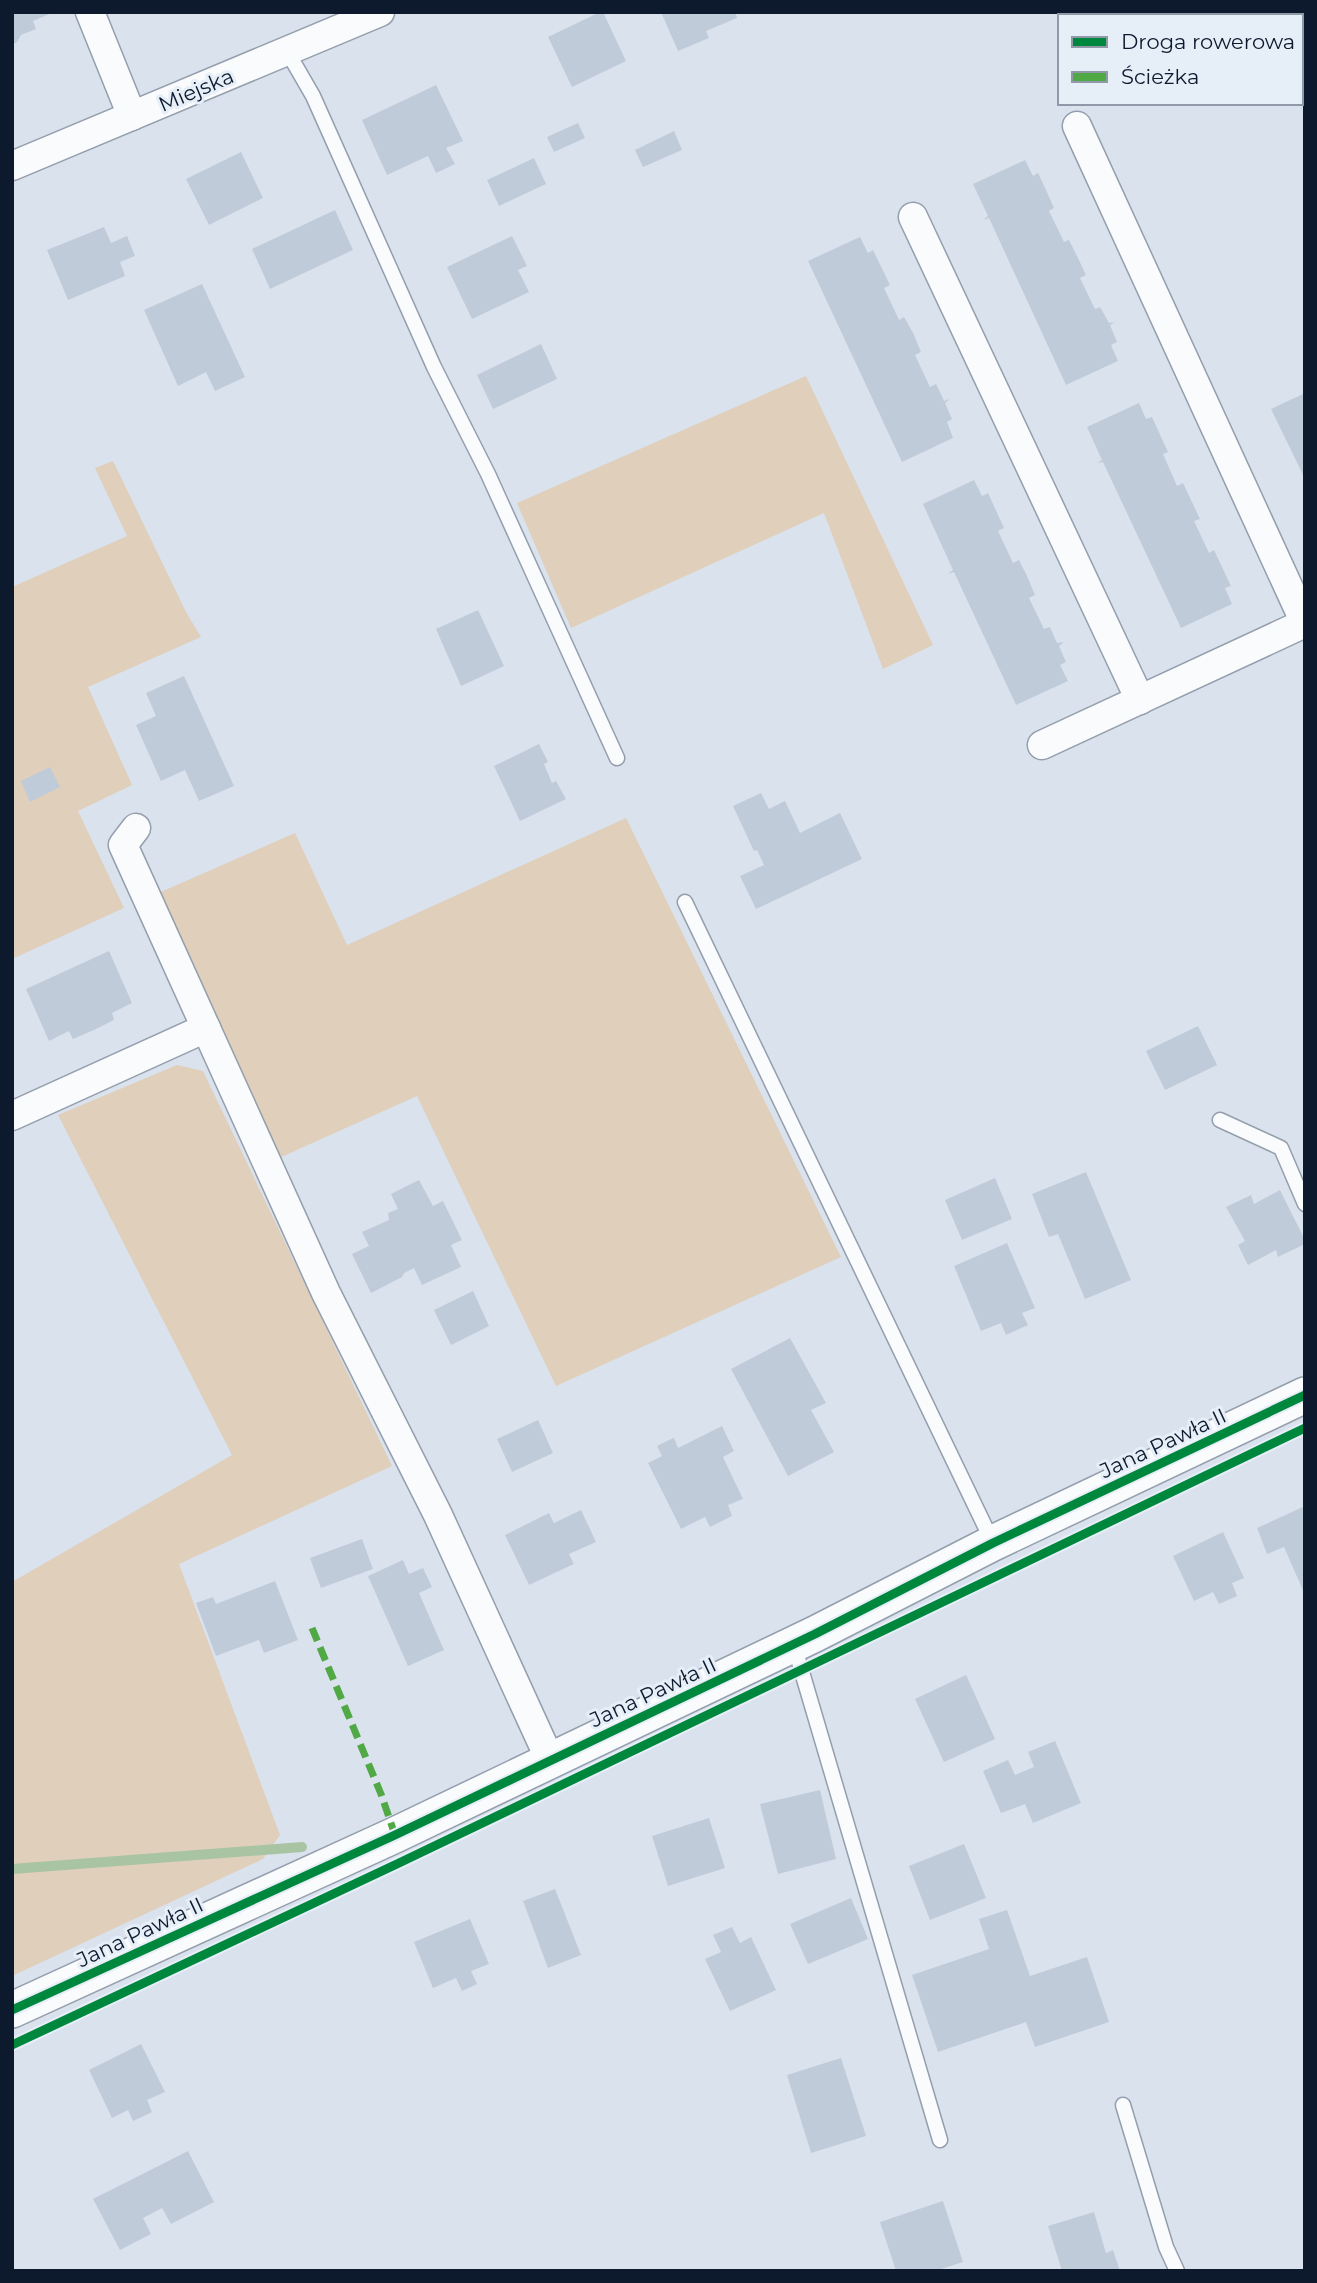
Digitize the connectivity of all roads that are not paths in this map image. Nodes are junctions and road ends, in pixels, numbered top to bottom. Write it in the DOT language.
graph roads {
  1 [pos="90,12"];
  2 [pos="380,12"];
  3 [pos="287,51"];
  4 [pos="132,116"];
  5 [pos="1077,126"];
  6 [pos="12,166"];
  7 [pos="913,217"];
  8 [pos="1305,623"];
  9 [pos="1140,699"];
  10 [pos="1042,745"];
  11 [pos="617,758"];
  12 [pos="135,828"];
  13 [pos="685,902"];
  14 [pos="206,1028"];
  15 [pos="12,1116"];
  16 [pos="1220,1120"];
  17 [pos="1305,1204"];
  18 [pos="1305,1395"];
  19 [pos="993,1543"];
  20 [pos="794,1644"];
  21 [pos="550,1760"];
  22 [pos="12,2010"];
  23 [pos="1123,2105"];
  24 [pos="940,2140"];
  25 [pos="1177,2271"];
  1 -- 4 [label="street"];
  2 -- 3 [label="street, Miejska"];
  3 -- 4 [label="street, Miejska"];
  3 -- 11 [label="lane"];
  4 -- 6 [label="street, Miejska"];
  5 -- 8 [label="street"];
  7 -- 9 [label="street"];
  8 -- 9 [label="street"];
  9 -- 10 [label="street"];
  12 -- 14 [label="street"];
  13 -- 19 [label="lane"];
  14 -- 15 [label="street"];
  14 -- 21 [label="street"];
  16 -- 17 [label="lane"];
  18 -- 19 [label="street, Jana Pawła II"];
  19 -- 20 [label="street, Jana Pawła II"];
  20 -- 21 [label="street, Jana Pawła II"];
  20 -- 24 [label="lane"];
  21 -- 22 [label="street, Jana Pawła II"];
  23 -- 25 [label="lane"];
}
